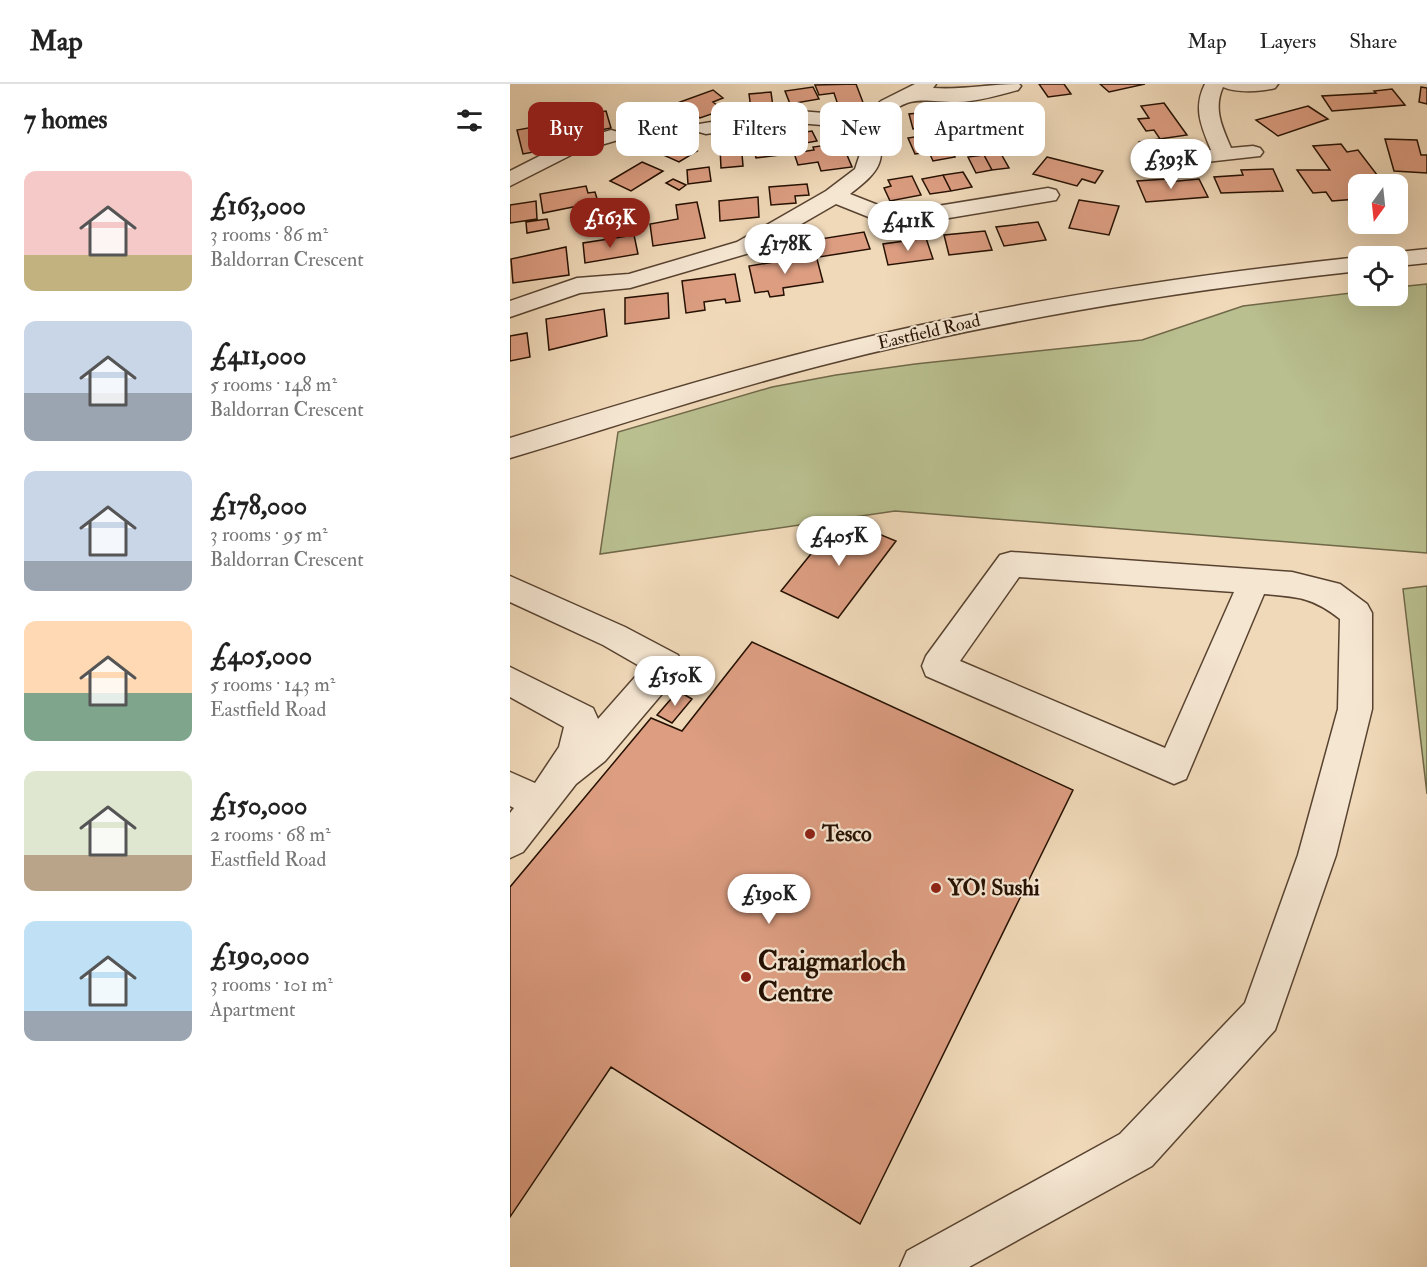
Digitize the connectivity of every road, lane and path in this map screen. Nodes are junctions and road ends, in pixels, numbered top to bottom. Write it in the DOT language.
graph roads {
  1 [pos="1215,84"];
  2 [pos="1231,84"];
  3 [pos="1268,84"];
  4 [pos="1011,86"];
  5 [pos="922,89"];
  6 [pos="894,102"];
  7 [pos="820,119"];
  8 [pos="706,128"];
  9 [pos="611,136"];
  10 [pos="1253,152"];
  11 [pos="1224,155"];
  12 [pos="870,156"];
  13 [pos="1197,157"];
  14 [pos="510,180"];
  15 [pos="1047,195"];
  16 [pos="834,196"];
  17 [pos="1427,256"];
  18 [pos="1408,258"];
  19 [pos="1348,265"];
  20 [pos="510,309"];
  21 [pos="510,448"];
  22 [pos="1254,581"];
  23 [pos="510,588"];
  24 [pos="510,681"];
  25 [pos="564,772"];
  26 [pos="525,796"];
  27 [pos="510,840"];
  28 [pos="923,1267"];
  1 -- 11 [label="street"];
  2 -- 3 [label="street"];
  4 -- 5 [label="street"];
  5 -- 6 [label="street"];
  7 -- 8 [label="street"];
  9 -- 14 [label="street"];
  10 -- 11 [label="street"];
  11 -- 13 [label="street"];
  12 -- 16 [label="street"];
  15 -- 16 [label="street"];
  16 -- 20 [label="street"];
  17 -- 18 [label="street"];
  19 -- 21 [label="street, Eastfield Road"];
  22 -- 22 [label="street"];
  22 -- 28 [label="street"];
  23 -- 25 [label="street"];
  24 -- 25 [label="street"];
  25 -- 26 [label="street"];
  26 -- 27 [label="street"];
}
